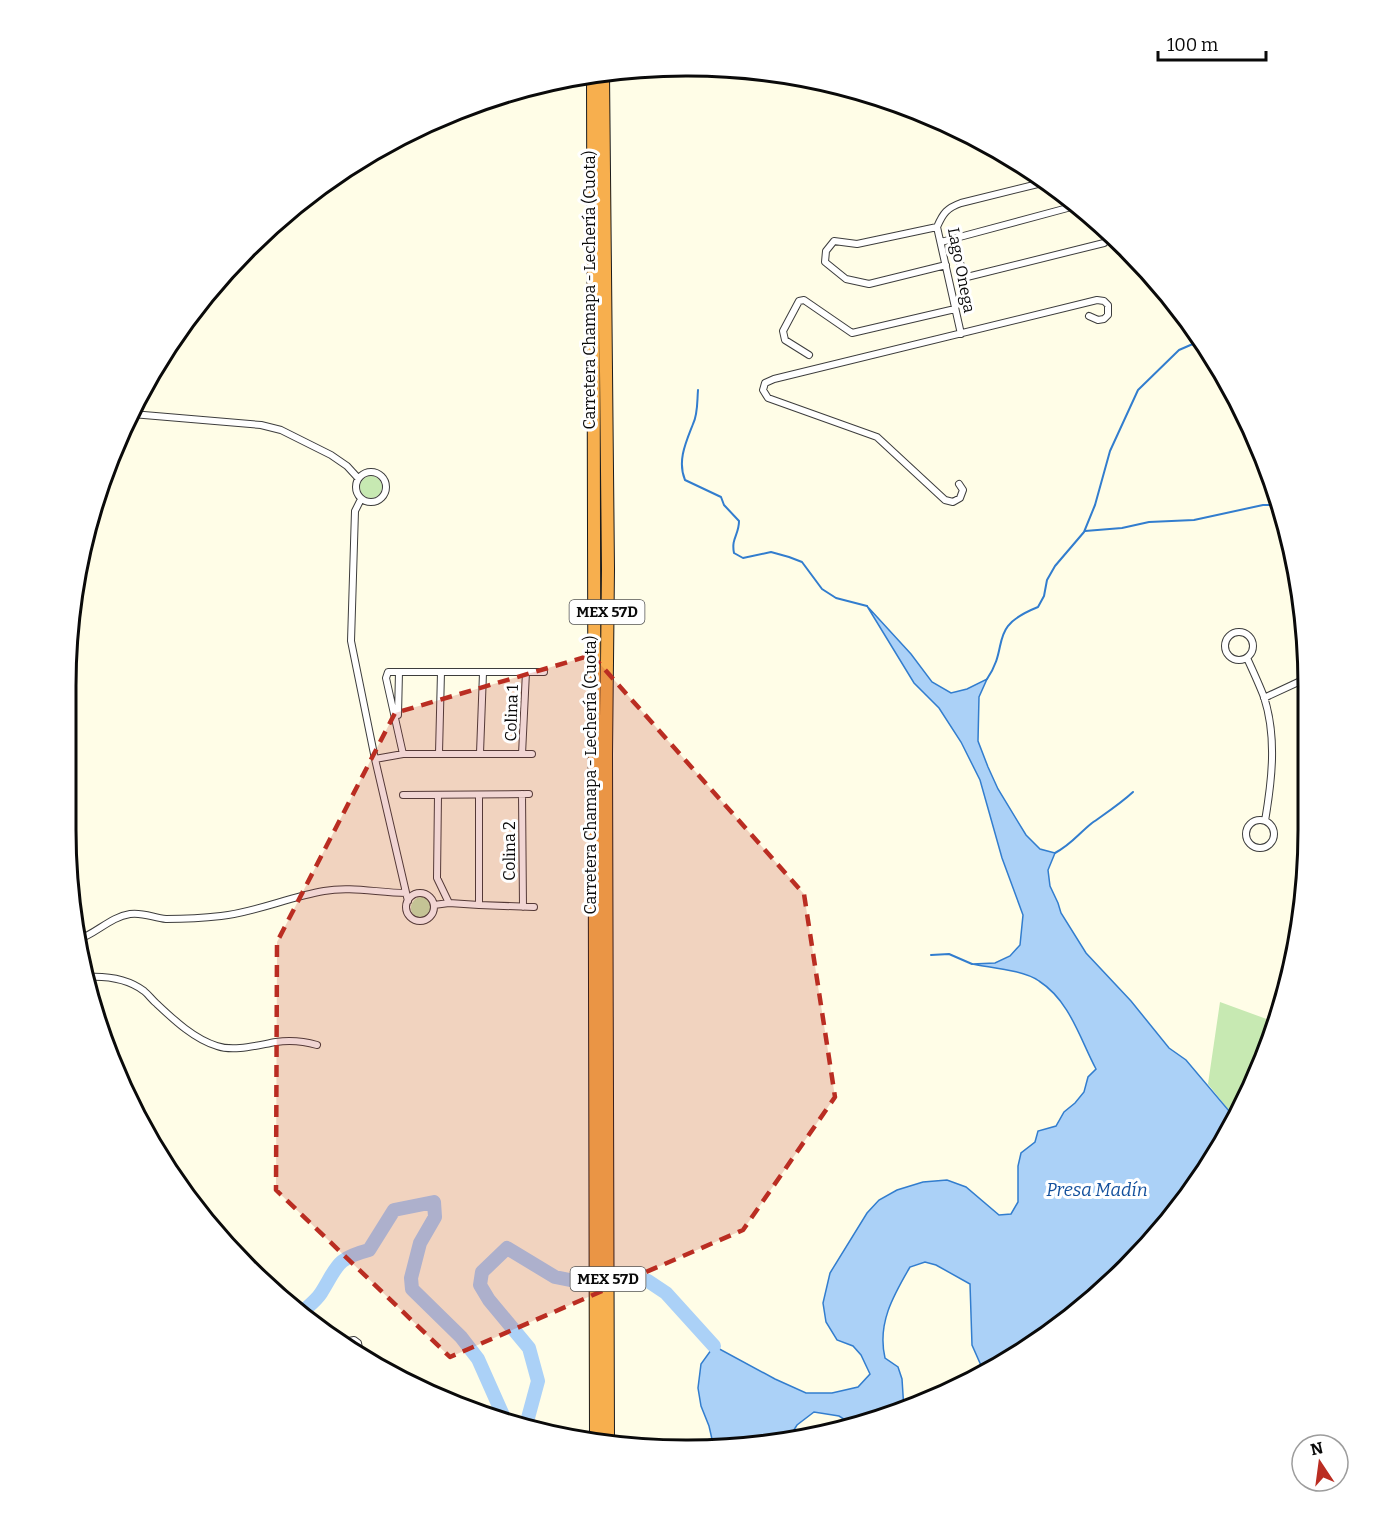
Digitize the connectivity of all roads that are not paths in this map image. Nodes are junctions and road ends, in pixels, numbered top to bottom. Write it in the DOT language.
graph roads {
  1 [pos="605,82"];
  2 [pos="593,84"];
  3 [pos="1034,185"];
  4 [pos="1066,208"];
  5 [pos="937,227"];
  6 [pos="953,239"];
  7 [pos="941,242"];
  8 [pos="1104,243"];
  9 [pos="946,265"];
  10 [pos="956,309"];
  11 [pos="1089,316"];
  12 [pos="961,334"];
  13 [pos="809,355"];
  14 [pos="140,415"];
  15 [pos="358,478"];
  16 [pos="959,484"];
  17 [pos="361,499"];
  18 [pos="1247,658"];
  19 [pos="380,671"];
  20 [pos="388,672"];
  21 [pos="399,672"];
  22 [pos="441,672"];
  23 [pos="526,672"];
  24 [pos="544,672"];
  25 [pos="483,673"];
  26 [pos="1298,682"];
  27 [pos="1264,698"];
  28 [pos="398,724"];
  29 [pos="439,753"];
  30 [pos="480,753"];
  31 [pos="403,754"];
  32 [pos="522,754"];
  33 [pos="532,754"];
  34 [pos="375,759"];
  35 [pos="403,795"];
  36 [pos="438,795"];
  37 [pos="479,795"];
  38 [pos="1265,821"];
  39 [pos="443,890"];
  40 [pos="406,893"];
  41 [pos="408,901"];
  42 [pos="433,902"];
  43 [pos="450,903"];
  44 [pos="479,905"];
  45 [pos="523,907"];
  46 [pos="534,907"];
  47 [pos="86,936"];
  48 [pos="94,976"];
  49 [pos="317,1045"];
  50 [pos="601,1149"];
  51 [pos="602,1409"];
  52 [pos="597,1433"];
  53 [pos="607,1435"];
  1 -- 50 [label="highway, Carretera Chamapa - Lechería (Cuota) / MEX 57D"];
  2 -- 50 [label="highway, Carretera Chamapa - Lechería (Cuota) / MEX 57D"];
  3 -- 5 [label="street, Lago Onega"];
  4 -- 6 [label="street"];
  5 -- 7 [label="street, Lago Onega"];
  5 -- 9 [label="street"];
  6 -- 7 [label="street"];
  6 -- 8 [label="street"];
  7 -- 9 [label="street, Lago Onega"];
  9 -- 10 [label="street, Lago Onega"];
  10 -- 12 [label="street, Lago Onega"];
  10 -- 13 [label="street"];
  11 -- 12 [label="street"];
  12 -- 16 [label="street"];
  14 -- 15 [label="street"];
  15 -- 17 [label="street"];
  15 -- 17 [label="street"];
  17 -- 34 [label="street"];
  18 -- 18 [label="street"];
  18 -- 27 [label="street"];
  19 -- 20 [label="street, Colina 1"];
  20 -- 21 [label="street, Colina 1"];
  20 -- 28 [label="street"];
  21 -- 22 [label="street, Colina 1"];
  21 -- 28 [label="street"];
  22 -- 25 [label="street, Colina 1"];
  22 -- 29 [label="street"];
  23 -- 24 [label="street, Colina 1"];
  23 -- 25 [label="street, Colina 1"];
  23 -- 32 [label="street, Colina 1"];
  25 -- 30 [label="street, Colina 1"];
  26 -- 27 [label="street"];
  27 -- 38 [label="street"];
  28 -- 31 [label="street"];
  29 -- 30 [label="street, Colina 1"];
  29 -- 31 [label="street, Colina 1"];
  30 -- 32 [label="street, Colina 1"];
  31 -- 34 [label="street, Colina 1"];
  32 -- 33 [label="street, Colina 1"];
  34 -- 40 [label="street"];
  35 -- 36 [label="street, Colina 2"];
  36 -- 37 [label="street, Colina 2"];
  36 -- 39 [label="street"];
  37 -- 44 [label="street, Colina 2"];
  37 -- 45 [label="street, Colina 2"];
  38 -- 38 [label="street"];
  39 -- 42 [label="street"];
  39 -- 43 [label="street"];
  40 -- 41 [label="street"];
  40 -- 47 [label="street"];
  41 -- 42 [label="street"];
  41 -- 42 [label="street"];
  42 -- 43 [label="street"];
  43 -- 44 [label="street"];
  44 -- 45 [label="street"];
  45 -- 46 [label="street"];
  48 -- 49 [label="street"];
  50 -- 51 [label="highway, Carretera Chamapa - Lechería (Cuota) / MEX 57D"];
  51 -- 52 [label="highway, Carretera Chamapa - Lechería (Cuota) / MEX 57D"];
  51 -- 53 [label="highway, Carretera Chamapa - Lechería (Cuota) / MEX 57D"];
}
